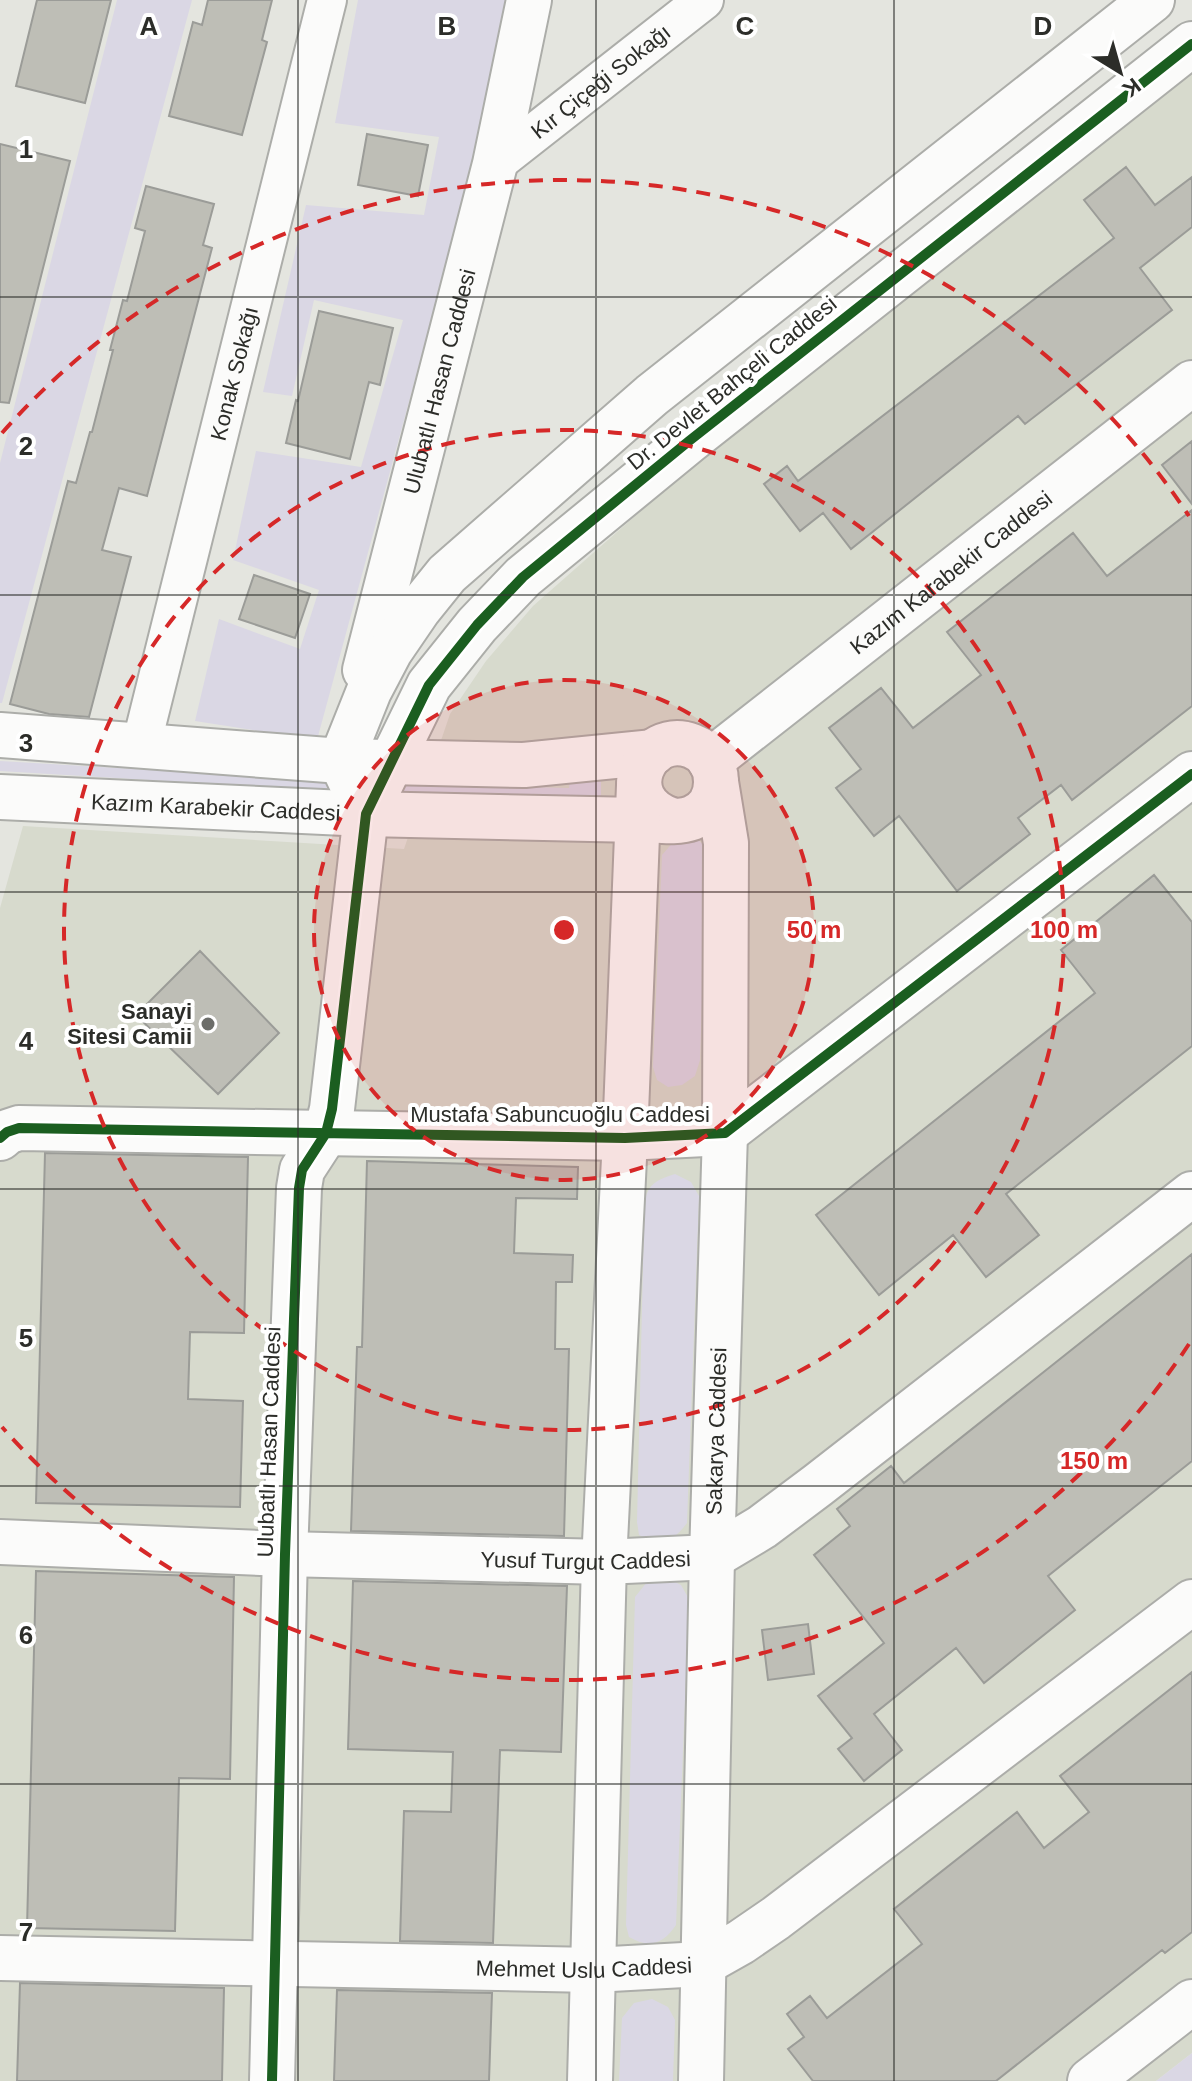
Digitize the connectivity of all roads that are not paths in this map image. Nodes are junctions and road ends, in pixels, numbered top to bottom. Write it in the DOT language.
graph roads {
  1 [pos="327,0"];
  2 [pos="529,0"];
  3 [pos="704,0"];
  4 [pos="1152,0"];
  5 [pos="1192,44"];
  6 [pos="495,164"];
  7 [pos="1192,383"];
  8 [pos="0,735"];
  9 [pos="141,746"];
  10 [pos="341,761"];
  11 [pos="392,761"];
  12 [pos="713,772"];
  13 [pos="1192,774"];
  14 [pos="650,794"];
  15 [pos="0,797"];
  16 [pos="366,814"];
  17 [pos="326,1133"];
  18 [pos="725,1133"];
  19 [pos="0,1138"];
  20 [pos="625,1138"];
  21 [pos="1192,1194"];
  22 [pos="0,1542"];
  23 [pos="285,1554"];
  24 [pos="712,1557"];
  25 [pos="604,1562"];
  26 [pos="1192,1602"];
  27 [pos="0,1958"];
  28 [pos="273,1963"];
  29 [pos="702,1964"];
  30 [pos="593,1970"];
  31 [pos="1192,2002"];
  32 [pos="272,2081"];
  33 [pos="590,2081"];
  34 [pos="701,2081"];
  35 [pos="1090,2081"];
  1 -- 9 [label="street, Konak Sokağı"];
  2 -- 6 [label="street, Ulubatlı Hasan Caddesi"];
  3 -- 6 [label="street, Kır Çiçeği Sokağı"];
  4 -- 10 [label="street, Dr. Devlet Bahçeli Caddesi"];
  5 -- 11 [label="street, Dr. Devlet Bahçeli Caddesi"];
  6 -- 10 [label="street, Ulubatlı Hasan Caddesi"];
  7 -- 12 [label="street, Kazım Karabekir Caddesi"];
  8 -- 9 [label="street, Kazım Karabekir Caddesi"];
  9 -- 10 [label="street, Kazım Karabekir Caddesi"];
  10 -- 11 [label="street, Kazım Karabekir Caddesi"];
  10 -- 16 [label="street"];
  11 -- 14 [label="street, Kazım Karabekir Caddesi"];
  11 -- 16 [label="street, Dr. Devlet Bahçeli Caddesi"];
  12 -- 14 [label="street, Kazım Karabekir Caddesi"];
  12 -- 14 [label="street, Kazım Karabekir Caddesi"];
  12 -- 18 [label="street, Sakarya Caddesi"];
  13 -- 18 [label="street, Mustafa Sabuncuoğlu Caddesi"];
  14 -- 16 [label="street, Kazım Karabekir Caddesi"];
  14 -- 20 [label="street"];
  15 -- 16 [label="street, Kazım Karabekir Caddesi"];
  16 -- 17 [label="street, Ulubatlı Hasan Caddesi"];
  17 -- 19 [label="street, Mustafa Sabuncuoğlu Caddesi"];
  17 -- 20 [label="street, Mustafa Sabuncuoğlu Caddesi"];
  17 -- 23 [label="street, Ulubatlı Hasan Caddesi"];
  18 -- 20 [label="street, Mustafa Sabuncuoğlu Caddesi"];
  18 -- 24 [label="street, Sakarya Caddesi"];
  20 -- 25 [label="street"];
  21 -- 24 [label="street, Yusuf Turgut Caddesi"];
  22 -- 23 [label="street, Yusuf Turgut Caddesi"];
  23 -- 25 [label="street, Yusuf Turgut Caddesi"];
  23 -- 28 [label="street, Ulubatlı Hasan Caddesi"];
  24 -- 25 [label="street, Yusuf Turgut Caddesi"];
  24 -- 29 [label="street, Sakarya Caddesi"];
  25 -- 30 [label="street"];
  26 -- 29 [label="street, Mehmet Uslu Caddesi"];
  27 -- 28 [label="street, Mehmet Uslu Caddesi"];
  28 -- 30 [label="street, Mehmet Uslu Caddesi"];
  28 -- 32 [label="street, Ulubatlı Hasan Caddesi"];
  29 -- 30 [label="street, Mehmet Uslu Caddesi"];
  29 -- 34 [label="street, Sakarya Caddesi"];
  30 -- 33 [label="street"];
  31 -- 35 [label="street"];
}
